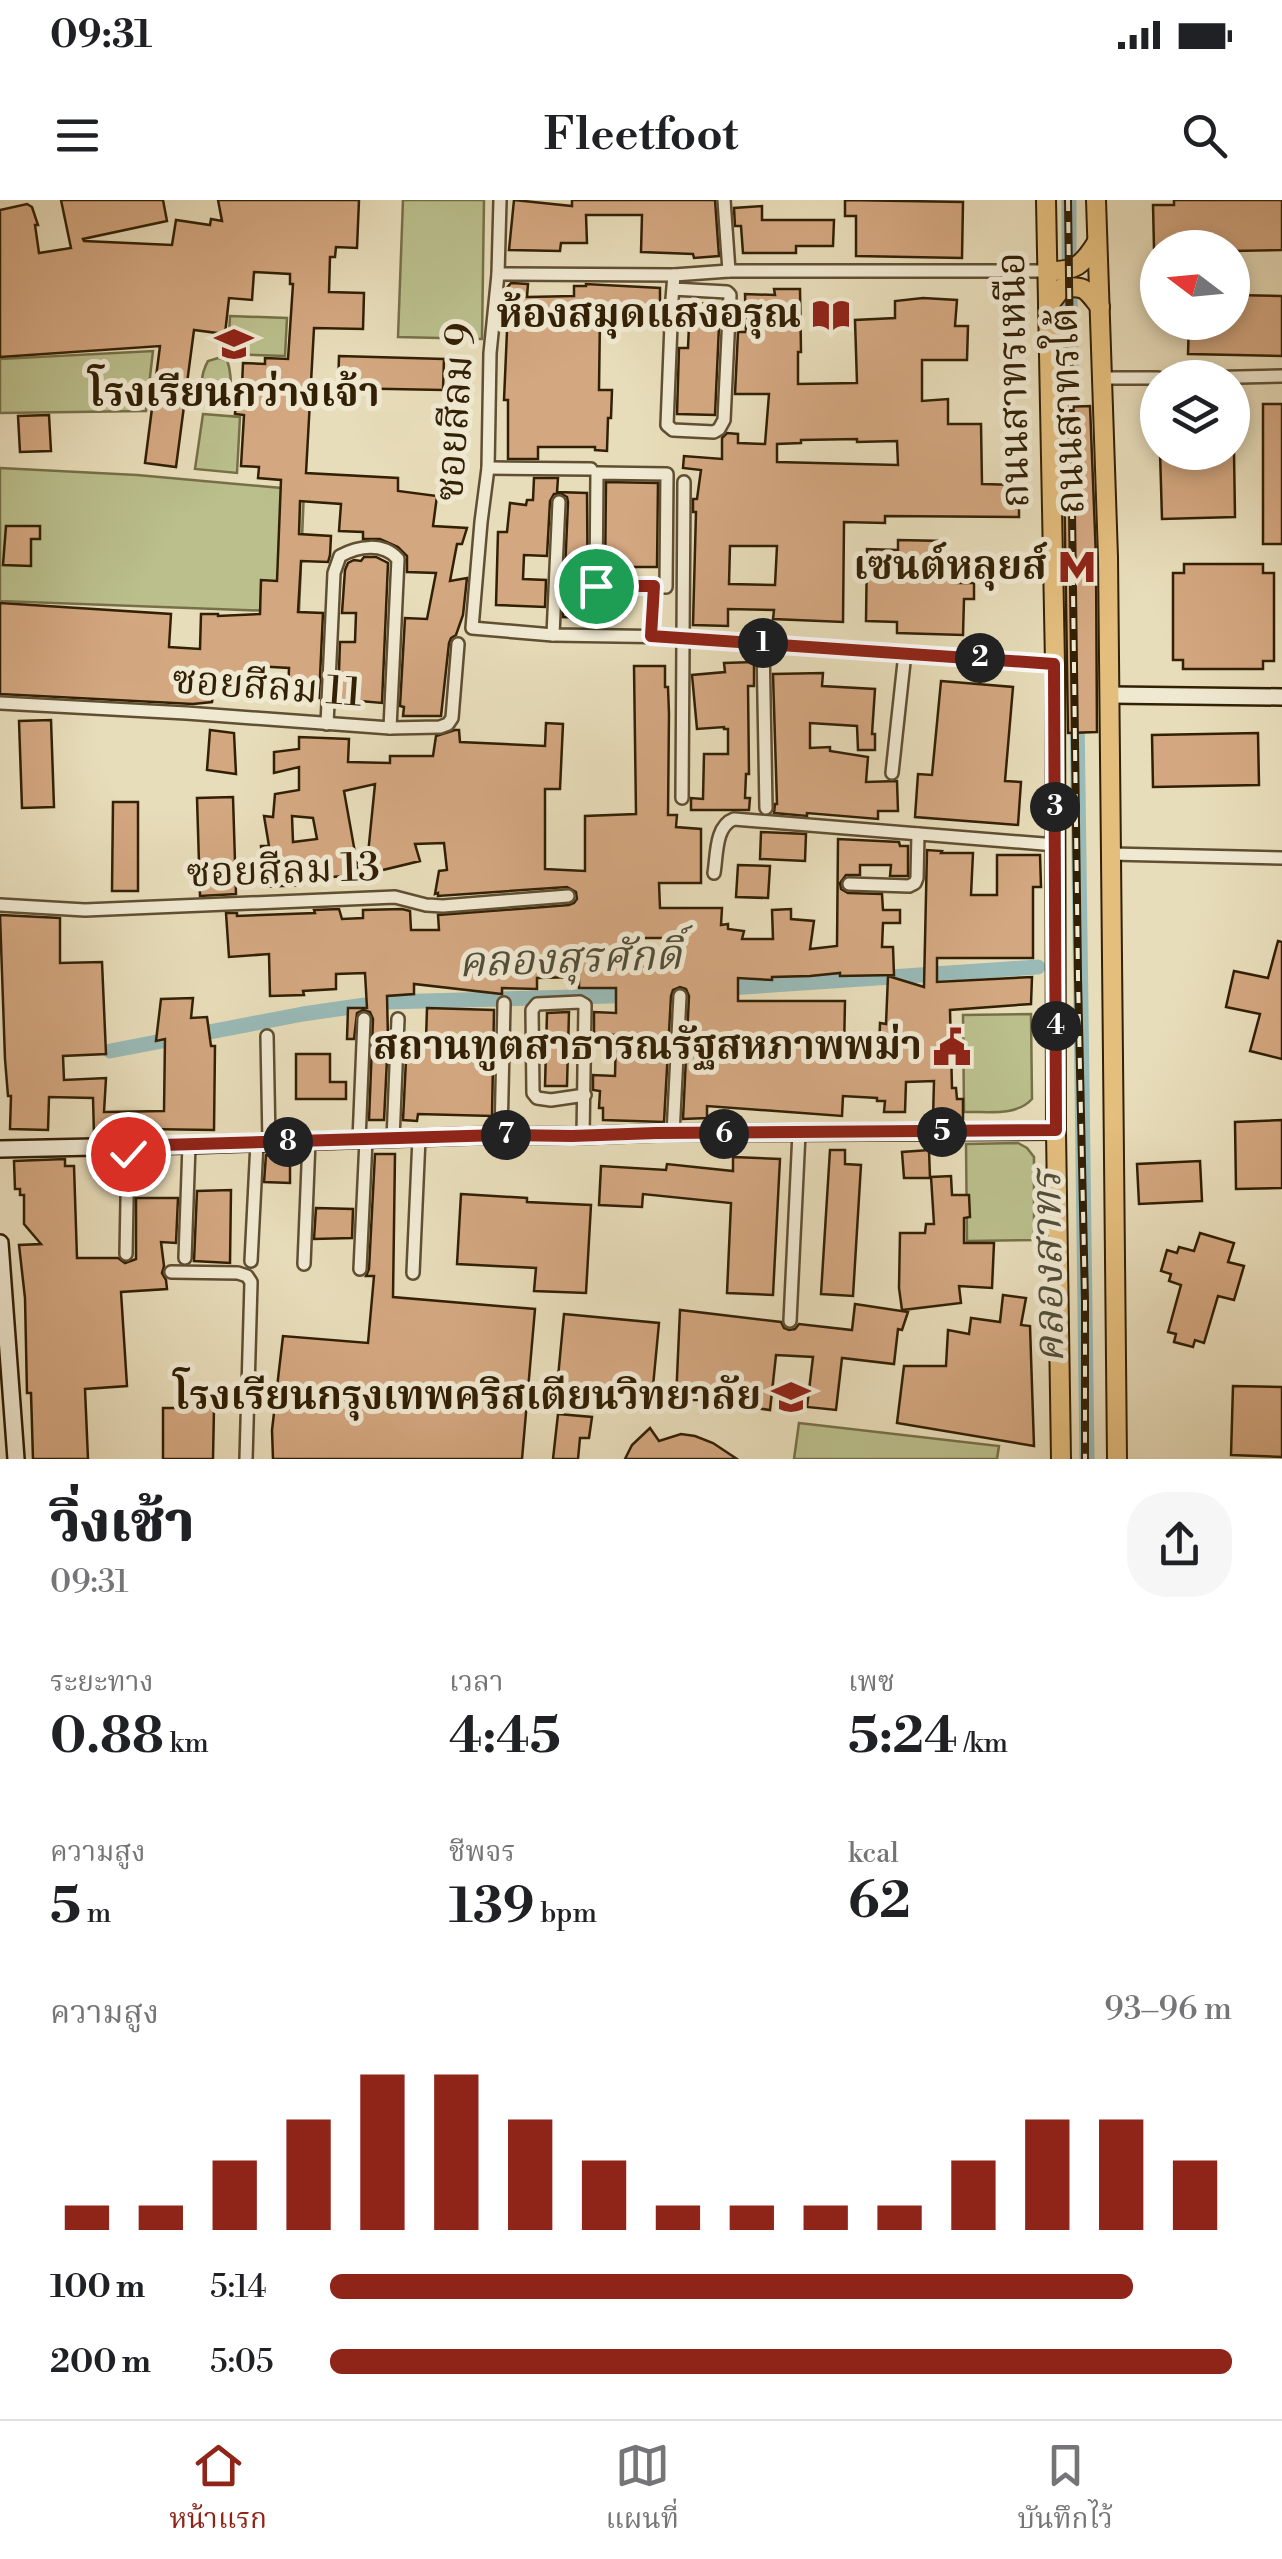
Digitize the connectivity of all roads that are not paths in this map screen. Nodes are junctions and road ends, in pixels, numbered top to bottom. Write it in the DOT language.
graph roads {
  1 [pos="500,200"];
  2 [pos="724,200"];
  3 [pos="1046,200"];
  4 [pos="1096,200"];
  5 [pos="1097,242"];
  6 [pos="728,271"];
  7 [pos="1046,271"];
  8 [pos="498,274"];
  9 [pos="674,282"];
  10 [pos="1047,306"];
  11 [pos="1100,307"];
  12 [pos="1282,376"];
  13 [pos="1250,377"];
  14 [pos="1102,378"];
  15 [pos="1140,378"];
  16 [pos="488,468"];
  17 [pos="591,469"];
  18 [pos="684,482"];
  19 [pos="560,502"];
  20 [pos="654,586"];
  21 [pos="554,635"];
  22 [pos="651,636"];
  23 [pos="682,637"];
  24 [pos="764,643"];
  25 [pos="458,644"];
  26 [pos="904,653"];
  27 [pos="1054,664"];
  28 [pos="1110,695"];
  29 [pos="1282,697"];
  30 [pos="0,703"];
  31 [pos="327,724"];
  32 [pos="390,728"];
  33 [pos="892,773"];
  34 [pos="682,798"];
  35 [pos="766,808"];
  36 [pos="918,834"];
  37 [pos="1056,845"];
  38 [pos="1112,854"];
  39 [pos="1282,858"];
  40 [pos="714,873"];
  41 [pos="849,884"];
  42 [pos="568,896"];
  43 [pos="0,905"];
  44 [pos="680,996"];
  45 [pos="504,1003"];
  46 [pos="364,1019"];
  47 [pos="398,1020"];
  48 [pos="266,1036"];
  49 [pos="585,1096"];
  50 [pos="1056,1130"];
  51 [pos="799,1133"];
  52 [pos="672,1134"];
  53 [pos="501,1135"];
  54 [pos="583,1136"];
  55 [pos="420,1138"];
  56 [pos="393,1139"];
  57 [pos="362,1140"];
  58 [pos="309,1141"];
  59 [pos="263,1143"];
  60 [pos="128,1146"];
  61 [pos="189,1146"];
  62 [pos="0,1149"];
  63 [pos="0,1243"];
  64 [pos="126,1254"];
  65 [pos="185,1258"];
  66 [pos="252,1261"];
  67 [pos="304,1264"];
  68 [pos="360,1269"];
  69 [pos="171,1272"];
  70 [pos="413,1273"];
  71 [pos="790,1321"];
  72 [pos="16,1459"];
  73 [pos="246,1459"];
  74 [pos="1061,1459"];
  75 [pos="1117,1459"];
  1 -- 8 [label="street, ซอยสีลม 9"];
  2 -- 6 [label="street"];
  3 -- 7 [label="main road, ถนนสาทรเหนือ"];
  4 -- 5 [label="main road, ถนนสาทรใต้"];
  5 -- 7 [label="main road"];
  5 -- 11 [label="main road, ถนนสาทรใต้"];
  6 -- 7 [label="street"];
  6 -- 9 [label="street"];
  7 -- 10 [label="main road, ถนนสาทรเหนือ"];
  8 -- 9 [label="street"];
  8 -- 16 [label="street, ซอยสีลม 9"];
  9 -- 9 [label="street"];
  10 -- 11 [label="main road"];
  10 -- 27 [label="main road, ถนนสาทรเหนือ"];
  11 -- 14 [label="main road, ถนนสาทรใต้"];
  12 -- 13 [label="street"];
  14 -- 15 [label="street"];
  14 -- 28 [label="main road, ถนนสาทรใต้"];
  16 -- 17 [label="street"];
  16 -- 21 [label="street, ซอยสีลม 9"];
  18 -- 23 [label="street"];
  19 -- 21 [label="street"];
  20 -- 20 [label="street"];
  20 -- 22 [label="street"];
  21 -- 22 [label="street"];
  22 -- 23 [label="street"];
  23 -- 24 [label="street"];
  23 -- 34 [label="street"];
  24 -- 26 [label="street"];
  24 -- 35 [label="street"];
  25 -- 32 [label="street, ซอยสีลม 11"];
  26 -- 27 [label="street"];
  26 -- 33 [label="street"];
  27 -- 37 [label="main road, ถนนสาทรเหนือ"];
  28 -- 29 [label="street"];
  28 -- 38 [label="main road, ถนนสาทรใต้"];
  30 -- 31 [label="street, ซอยสีลม 11"];
  31 -- 32 [label="street, ซอยสีลม 11"];
  31 -- 32 [label="street"];
  36 -- 37 [label="street"];
  36 -- 40 [label="street"];
  36 -- 41 [label="street"];
  37 -- 50 [label="main road, ถนนสาทรเหนือ"];
  38 -- 39 [label="street"];
  38 -- 75 [label="main road, ถนนสาทรใต้"];
  42 -- 43 [label="street, ซอยสีลม 13"];
  44 -- 52 [label="street"];
  45 -- 53 [label="street"];
  46 -- 57 [label="street"];
  47 -- 56 [label="street"];
  48 -- 59 [label="street"];
  49 -- 49 [label="street"];
  49 -- 54 [label="street"];
  50 -- 51 [label="street"];
  50 -- 74 [label="main road, ถนนสาทรเหนือ"];
  51 -- 52 [label="street"];
  51 -- 71 [label="street"];
  52 -- 54 [label="street"];
  53 -- 54 [label="street"];
  53 -- 55 [label="street"];
  55 -- 56 [label="street"];
  55 -- 70 [label="street"];
  56 -- 57 [label="street"];
  57 -- 58 [label="street"];
  57 -- 68 [label="street"];
  58 -- 59 [label="street"];
  58 -- 67 [label="street"];
  59 -- 61 [label="street"];
  59 -- 66 [label="street"];
  60 -- 61 [label="street"];
  60 -- 62 [label="street"];
  60 -- 64 [label="street"];
  61 -- 65 [label="street"];
  63 -- 72 [label="street"];
  69 -- 73 [label="street"];
}
